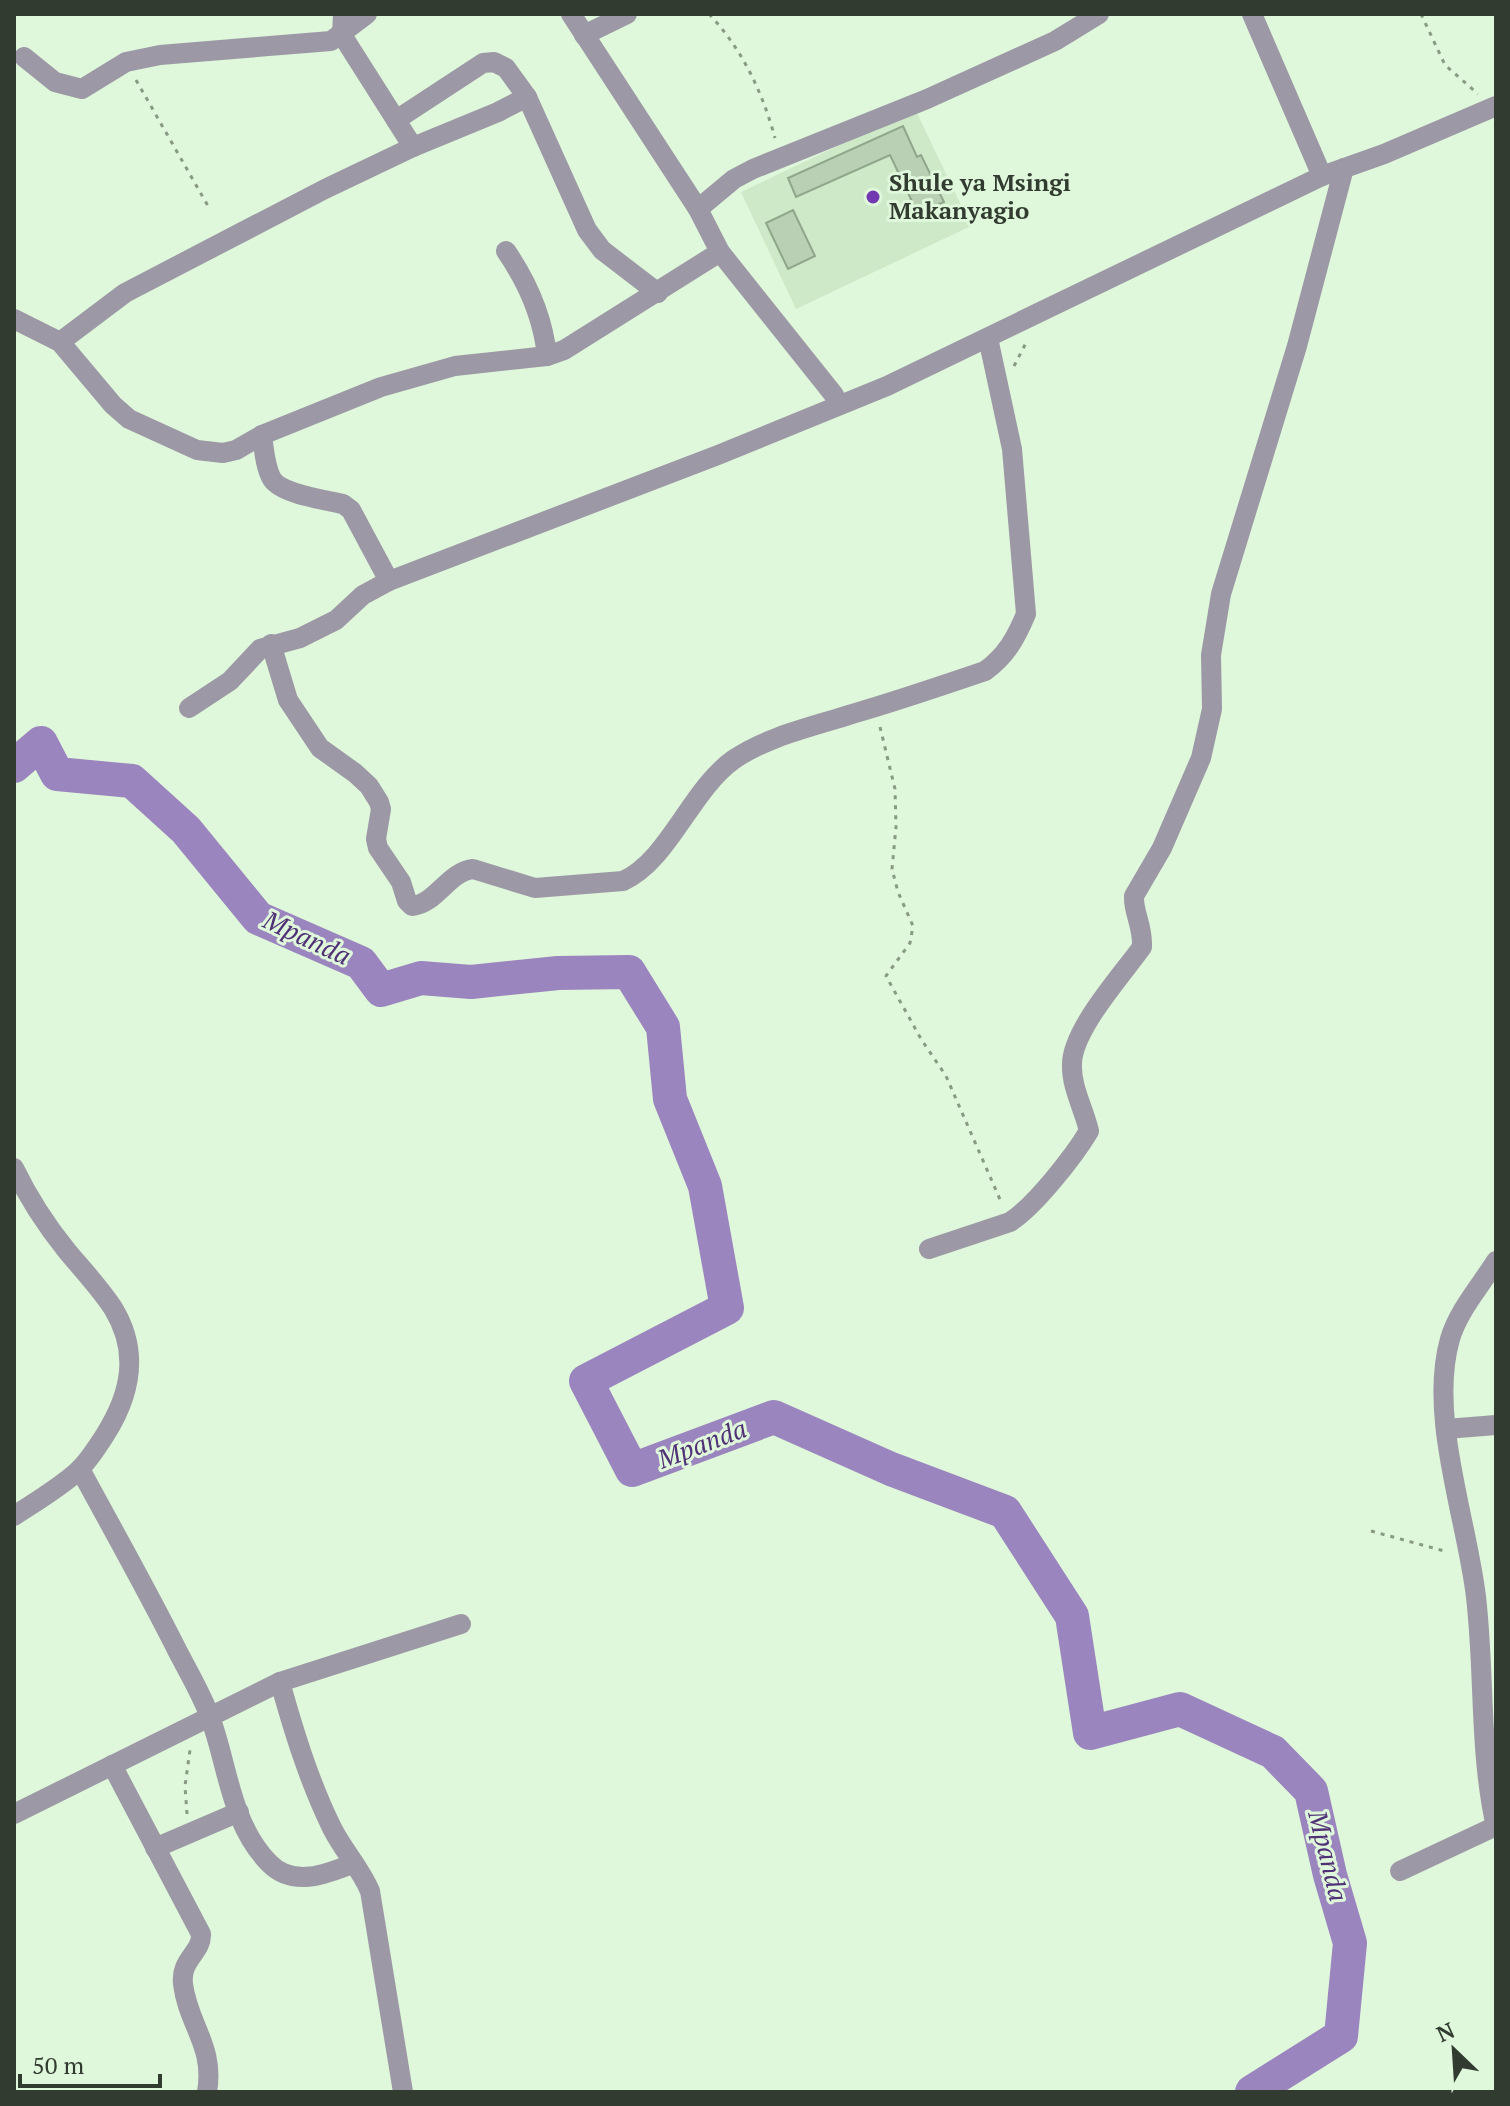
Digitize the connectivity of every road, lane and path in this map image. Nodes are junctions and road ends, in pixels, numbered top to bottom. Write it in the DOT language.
graph roads {
  1 [pos="367,14"];
  2 [pos="571,14"];
  3 [pos="627,14"];
  4 [pos="709,14"];
  5 [pos="1099,14"];
  6 [pos="1252,14"];
  7 [pos="1421,14"];
  8 [pos="343,24"];
  9 [pos="584,35"];
  10 [pos="24,57"];
  11 [pos="126,62"];
  12 [pos="527,97"];
  13 [pos="1495,107"];
  14 [pos="396,120"];
  15 [pos="413,147"];
  16 [pos="780,157"];
  17 [pos="1344,168"];
  18 [pos="1322,176"];
  19 [pos="208,206"];
  20 [pos="698,209"];
  21 [pos="506,251"];
  22 [pos="720,252"];
  23 [pos="658,293"];
  24 [pos="1042,313"];
  25 [pos="14,319"];
  26 [pos="988,338"];
  27 [pos="60,342"];
  28 [pos="547,356"];
  29 [pos="1000,394"];
  30 [pos="834,395"];
  31 [pos="262,435"];
  32 [pos="389,581"];
  33 [pos="271,644"];
  34 [pos="875,707"];
  35 [pos="189,708"];
  36 [pos="14,1168"];
  37 [pos="1010,1222"];
  38 [pos="929,1249"];
  39 [pos="1496,1261"];
  40 [pos="1496,1425"];
  41 [pos="1446,1429"];
  42 [pos="80,1469"];
  43 [pos="14,1516"];
  44 [pos="1371,1531"];
  45 [pos="1467,1552"];
  46 [pos="1486,1594"];
  47 [pos="461,1624"];
  48 [pos="280,1682"];
  49 [pos="203,1720"];
  50 [pos="112,1765"];
  51 [pos="1491,1774"];
  52 [pos="239,1812"];
  53 [pos="14,1814"];
  54 [pos="1496,1826"];
  55 [pos="188,1834"];
  56 [pos="155,1848"];
  57 [pos="354,1863"];
  58 [pos="1400,1871"];
  59 [pos="207,2092"];
  60 [pos="403,2092"];
  1 -- 8 [label="street"];
  2 -- 9 [label="street"];
  3 -- 9 [label="street"];
  4 -- 16 [label="path"];
  5 -- 16 [label="street"];
  6 -- 18 [label="street"];
  7 -- 13 [label="path"];
  8 -- 11 [label="street"];
  8 -- 14 [label="street"];
  9 -- 20 [label="street"];
  10 -- 11 [label="street"];
  11 -- 19 [label="path"];
  12 -- 14 [label="street"];
  12 -- 15 [label="street"];
  12 -- 23 [label="street"];
  13 -- 17 [label="street"];
  14 -- 15 [label="street"];
  15 -- 27 [label="street"];
  16 -- 20 [label="street"];
  17 -- 18 [label="street"];
  17 -- 37 [label="street"];
  18 -- 24 [label="street"];
  20 -- 22 [label="street"];
  21 -- 28 [label="street"];
  22 -- 23 [label="street"];
  22 -- 30 [label="street"];
  23 -- 28 [label="street"];
  24 -- 26 [label="street"];
  24 -- 29 [label="path"];
  25 -- 27 [label="street"];
  26 -- 29 [label="street"];
  26 -- 32 [label="street"];
  27 -- 31 [label="street"];
  28 -- 31 [label="street"];
  29 -- 34 [label="street"];
  31 -- 32 [label="street"];
  32 -- 33 [label="street"];
  33 -- 34 [label="street"];
  33 -- 35 [label="street"];
  34 -- 37 [label="path"];
  36 -- 42 [label="street"];
  37 -- 38 [label="street"];
  39 -- 41 [label="street"];
  40 -- 41 [label="street"];
  41 -- 45 [label="street"];
  42 -- 43 [label="street"];
  42 -- 49 [label="street"];
  44 -- 45 [label="path"];
  45 -- 46 [label="street"];
  46 -- 51 [label="street"];
  47 -- 48 [label="street"];
  48 -- 49 [label="street"];
  48 -- 57 [label="street"];
  49 -- 50 [label="street"];
  49 -- 52 [label="street"];
  49 -- 55 [label="path"];
  50 -- 53 [label="street"];
  50 -- 56 [label="street"];
  51 -- 54 [label="street"];
  52 -- 55 [label="street"];
  52 -- 57 [label="street"];
  54 -- 58 [label="street"];
  55 -- 56 [label="street"];
  56 -- 59 [label="street"];
  57 -- 60 [label="street"];
}
